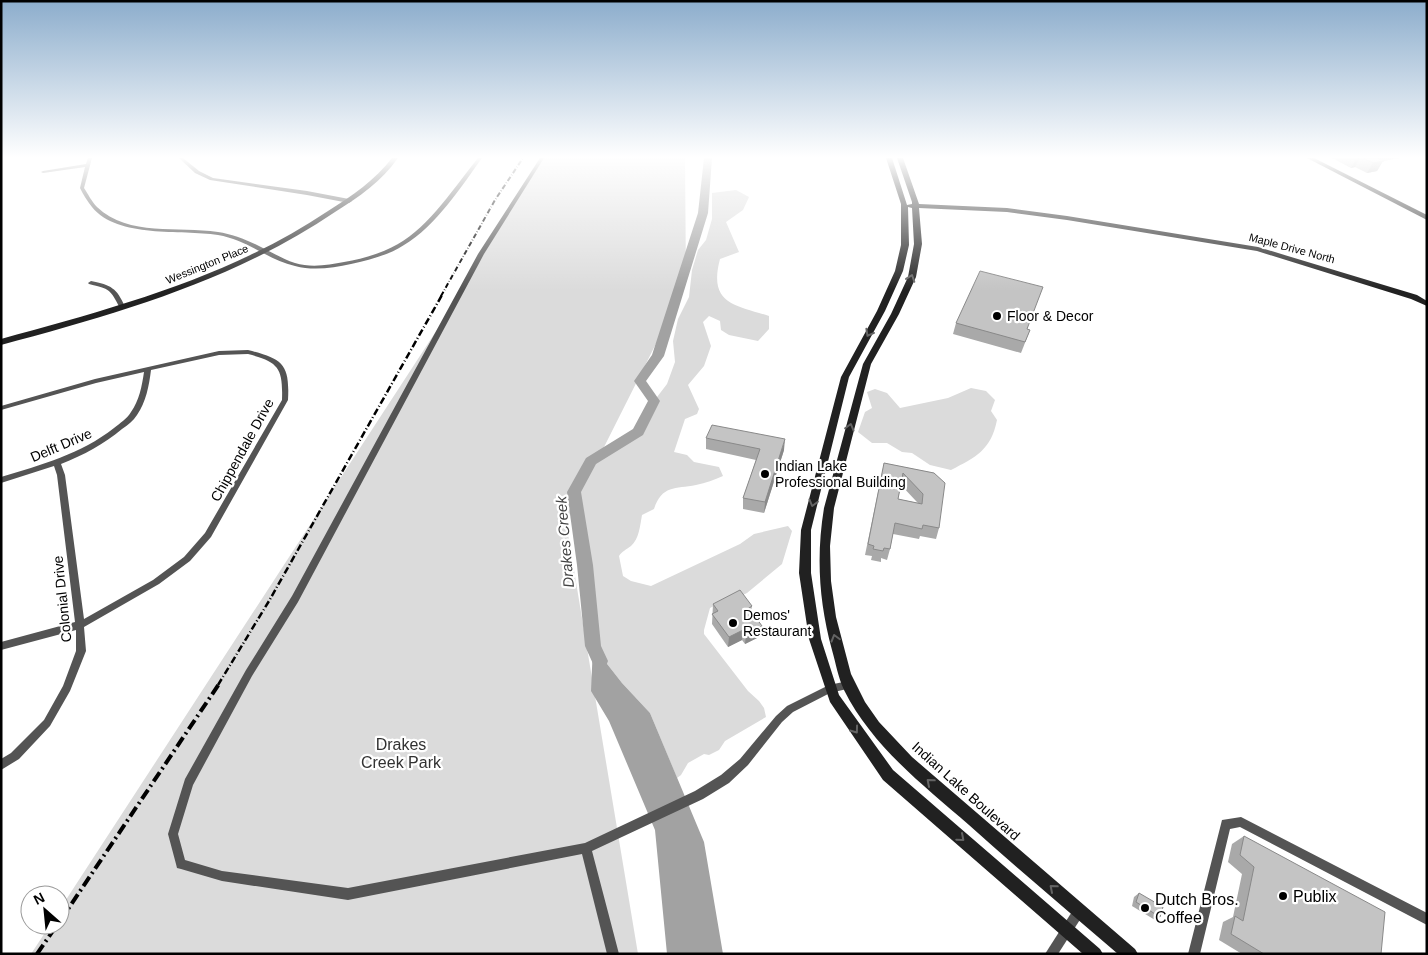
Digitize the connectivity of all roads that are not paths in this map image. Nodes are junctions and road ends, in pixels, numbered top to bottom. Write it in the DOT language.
graph roads {
  1 [pos="91,203"];
  2 [pos="347,203"];
  3 [pos="443,203"];
  4 [pos="513,203"];
  5 [pos="1394,203"];
  6 [pos="904,204"];
  7 [pos="915,204"];
  8 [pos="1427,220"];
  9 [pos="266,251"];
  10 [pos="1347,273"];
  11 [pos="91,283"];
  12 [pos="1427,298"];
  13 [pos="1427,304"];
  14 [pos="122,307"];
  15 [pos="1,342"];
  16 [pos="148,370"];
  17 [pos="1,408"];
  18 [pos="827,450"];
  19 [pos="843,453"];
  20 [pos="57,463"];
  21 [pos="1,480"];
  22 [pos="80,625"];
  23 [pos="1,646"];
  24 [pos="848,685"];
  25 [pos="829,688"];
  26 [pos="1,765"];
  27 [pos="586,848"];
  28 [pos="1079,911"];
  29 [pos="1427,919"];
  30 [pos="1067,930"];
  31 [pos="614,954"];
  32 [pos="1051,954"];
  33 [pos="1095,954"];
  34 [pos="1130,954"];
  35 [pos="1194,954"];
  1 -- 9 [label="street"];
  2 -- 9 [label="main road, Wessington Place"];
  3 -- 9 [label="street"];
  4 -- 27 [label="street"];
  5 -- 8 [label="main road"];
  6 -- 7 [label="main road, Maple Drive North"];
  6 -- 18 [label="main road, one-way"];
  7 -- 10 [label="main road, Maple Drive North"];
  19 -- 7 [label="main road, Indian Lake Boulevard, one-way"];
  9 -- 14 [label="main road, Wessington Place"];
  10 -- 12 [label="main road, Maple Drive North"];
  10 -- 13 [label="main road, Maple Drive North"];
  11 -- 14 [label="street"];
  14 -- 15 [label="main road, Wessington Place"];
  16 -- 17 [label="street, Chippendale Drive"];
  16 -- 20 [label="street, Delft Drive"];
  16 -- 22 [label="street, Chippendale Drive"];
  18 -- 19 [label="main road"];
  18 -- 25 [label="main road, one-way"];
  24 -- 19 [label="main road, Indian Lake Boulevard, one-way"];
  20 -- 21 [label="street, Delft Drive"];
  20 -- 22 [label="street, Colonial Drive"];
  22 -- 23 [label="street, Chippendale Drive"];
  22 -- 26 [label="street, Colonial Drive"];
  24 -- 25 [label="street"];
  28 -- 24 [label="main road, Indian Lake Boulevard, one-way"];
  25 -- 27 [label="street"];
  25 -- 30 [label="main road, one-way"];
  27 -- 31 [label="street"];
  28 -- 30 [label="street"];
  28 -- 34 [label="main road, Indian Lake Boulevard"];
  29 -- 35 [label="street"];
  30 -- 32 [label="street"];
  30 -- 33 [label="main road"];
}
